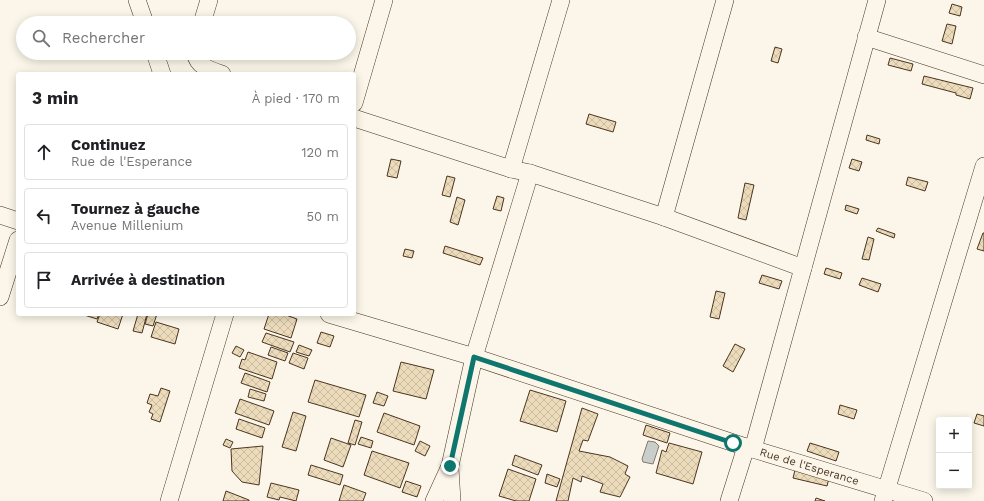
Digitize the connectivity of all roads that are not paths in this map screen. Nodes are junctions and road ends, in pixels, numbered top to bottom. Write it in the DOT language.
graph roads {
  1 [pos="137,0"];
  2 [pos="208,0"];
  3 [pos="384,0"];
  4 [pos="561,0"];
  5 [pos="725,0"];
  6 [pos="877,0"];
  7 [pos="143,16"];
  8 [pos="204,16"];
  9 [pos="866,38"];
  10 [pos="157,60"];
  11 [pos="198,60"];
  12 [pos="161,72"];
  13 [pos="216,72"];
  14 [pos="984,75"];
  15 [pos="356,96"];
  16 [pos="356,119"];
  17 [pos="984,166"];
  18 [pos="511,169"];
  19 [pos="530,173"];
  20 [pos="0,215"];
  21 [pos="664,217"];
  22 [pos="16,220"];
  23 [pos="16,246"];
  24 [pos="803,268"];
  25 [pos="0,297"];
  26 [pos="223,316"];
  27 [pos="336,316"];
  28 [pos="474,357"];
  29 [pos="750,448"];
  30 [pos="450,466"];
  31 [pos="885,495"];
  32 [pos="169,501"];
  33 [pos="434,501"];
  34 [pos="452,501"];
  35 [pos="729,501"];
  36 [pos="924,501"];
  1 -- 7 [label="street"];
  2 -- 8 [label="street"];
  3 -- 15 [label="street"];
  4 -- 18 [label="street"];
  5 -- 21 [label="street"];
  6 -- 9 [label="street"];
  9 -- 14 [label="street"];
  9 -- 24 [label="street"];
  10 -- 12 [label="street"];
  11 -- 13 [label="street"];
  16 -- 18 [label="street"];
  17 -- 31 [label="street"];
  18 -- 19 [label="street"];
  19 -- 21 [label="street"];
  19 -- 28 [label="street"];
  20 -- 22 [label="street"];
  21 -- 24 [label="street"];
  23 -- 25 [label="street"];
  24 -- 29 [label="street"];
  26 -- 32 [label="street"];
  27 -- 28 [label="street, Rue de l'Esperance"];
  28 -- 29 [label="street, Rue de l'Esperance"];
  28 -- 30 [label="street"];
  29 -- 31 [label="street, Rue de l'Esperance"];
  29 -- 35 [label="street"];
  30 -- 33 [label="street"];
  30 -- 34 [label="street"];
  31 -- 36 [label="street, Rue de l'Esperance"];
}
